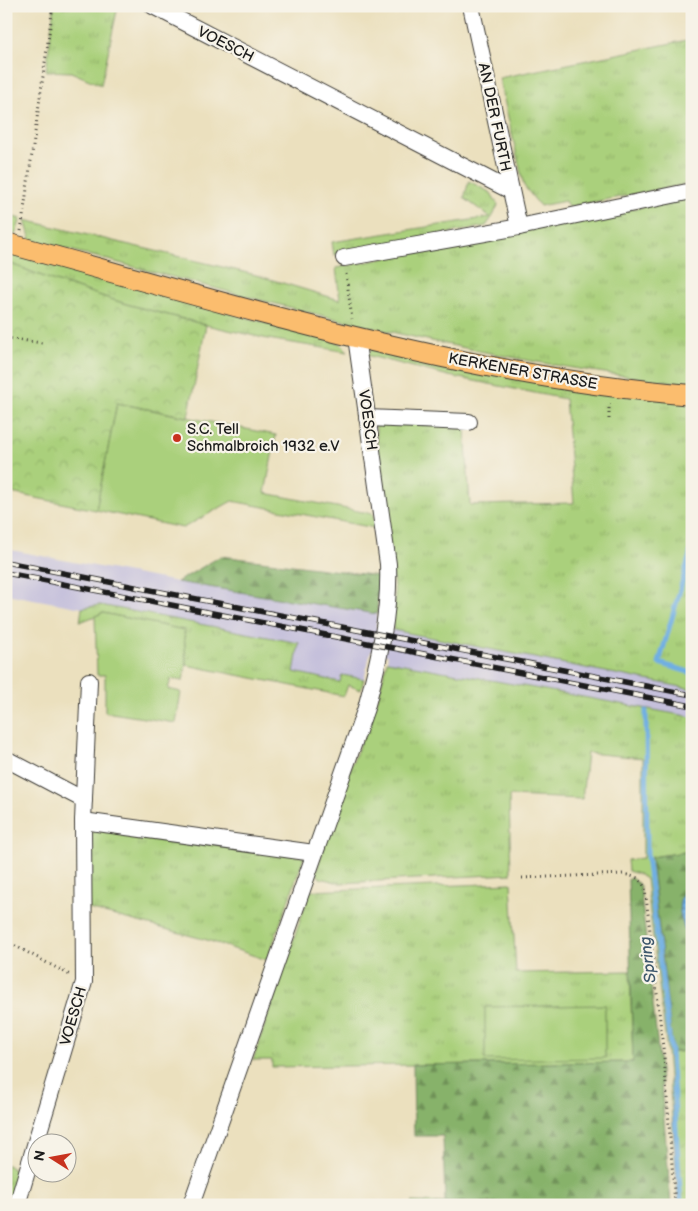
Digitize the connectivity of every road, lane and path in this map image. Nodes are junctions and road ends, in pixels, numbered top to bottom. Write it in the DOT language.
graph roads {
  1 [pos="53,6"];
  2 [pos="153,6"];
  3 [pos="471,6"];
  4 [pos="692,191"];
  5 [pos="511,192"];
  6 [pos="519,227"];
  7 [pos="30,234"];
  8 [pos="14,235"];
  9 [pos="344,258"];
  10 [pos="342,317"];
  11 [pos="356,326"];
  12 [pos="6,338"];
  13 [pos="42,342"];
  14 [pos="692,395"];
  15 [pos="368,418"];
  16 [pos="469,422"];
  17 [pos="89,681"];
  18 [pos="6,758"];
  19 [pos="84,800"];
  20 [pos="84,821"];
  21 [pos="314,853"];
  22 [pos="522,878"];
  23 [pos="6,940"];
  24 [pos="84,982"];
  25 [pos="17,1205"];
  26 [pos="191,1205"];
  27 [pos="675,1205"];
  1 -- 8 [label="path"];
  2 -- 5 [label="street, VOESCH"];
  3 -- 5 [label="street, AN DER FURTH"];
  4 -- 6 [label="street"];
  5 -- 6 [label="street, AN DER FURTH"];
  6 -- 9 [label="street"];
  7 -- 8 [label="path"];
  8 -- 11 [label="main road"];
  9 -- 11 [label="path"];
  10 -- 11 [label="path"];
  11 -- 14 [label="main road, KERKENER STRASSE"];
  11 -- 15 [label="street, VOESCH"];
  12 -- 13 [label="path"];
  15 -- 16 [label="street"];
  15 -- 21 [label="street, VOESCH"];
  17 -- 19 [label="street, VOESCH"];
  18 -- 19 [label="street"];
  19 -- 20 [label="street, VOESCH"];
  20 -- 21 [label="street"];
  20 -- 24 [label="street, VOESCH"];
  21 -- 26 [label="street, VOESCH"];
  22 -- 27 [label="path"];
  23 -- 24 [label="path"];
  24 -- 25 [label="street, VOESCH"];
}
